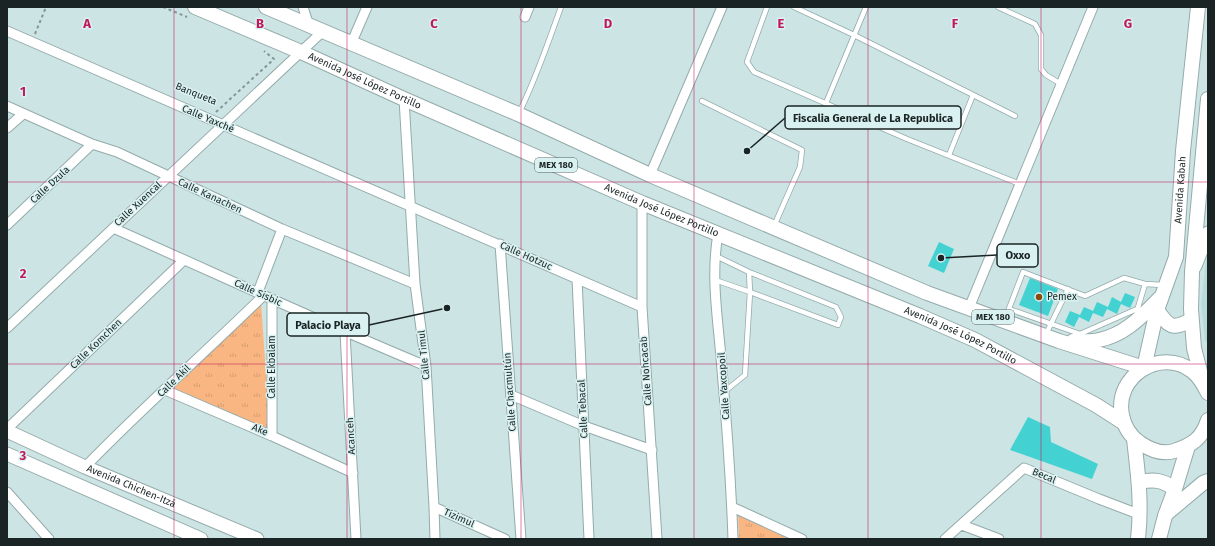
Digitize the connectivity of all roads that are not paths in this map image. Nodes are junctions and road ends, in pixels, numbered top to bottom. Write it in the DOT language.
graph roads {
  1 [pos="266,7"];
  2 [pos="303,7"];
  3 [pos="367,7"];
  4 [pos="529,7"];
  5 [pos="561,7"];
  6 [pos="722,7"];
  7 [pos="767,7"];
  8 [pos="794,7"];
  9 [pos="866,7"];
  10 [pos="998,7"];
  11 [pos="1093,7"];
  12 [pos="1198,7"];
  13 [pos="193,13"];
  14 [pos="525,17"];
  15 [pos="309,26"];
  16 [pos="7,31"];
  17 [pos="322,32"];
  18 [pos="854,35"];
  19 [pos="351,44"];
  20 [pos="301,52"];
  21 [pos="1061,84"];
  22 [pos="973,95"];
  23 [pos="404,99"];
  24 [pos="1208,99"];
  25 [pos="702,101"];
  26 [pos="826,103"];
  27 [pos="7,106"];
  28 [pos="23,114"];
  29 [pos="518,114"];
  30 [pos="1015,116"];
  31 [pos="223,125"];
  32 [pos="7,128"];
  33 [pos="92,144"];
  34 [pos="949,155"];
  35 [pos="650,175"];
  36 [pos="168,176"];
  37 [pos="1020,184"];
  38 [pos="642,203"];
  39 [pos="410,205"];
  40 [pos="7,225"];
  41 [pos="113,228"];
  42 [pos="774,228"];
  43 [pos="282,229"];
  44 [pos="1208,233"];
  45 [pos="718,234"];
  46 [pos="500,244"];
  47 [pos="715,256"];
  48 [pos="184,260"];
  49 [pos="749,272"];
  50 [pos="1192,272"];
  51 [pos="577,279"];
  52 [pos="715,280"];
  53 [pos="415,284"];
  54 [pos="1145,284"];
  55 [pos="1068,289"];
  56 [pos="1164,291"];
  57 [pos="750,292"];
  58 [pos="261,294"];
  59 [pos="272,299"];
  60 [pos="642,307"];
  61 [pos="969,308"];
  62 [pos="1137,309"];
  63 [pos="1157,310"];
  64 [pos="1007,315"];
  65 [pos="8,324"];
  66 [pos="1132,324"];
  67 [pos="1192,326"];
  68 [pos="1048,330"];
  69 [pos="344,332"];
  70 [pos="1080,337"];
  71 [pos="1059,341"];
  72 [pos="1208,362"];
  73 [pos="426,366"];
  74 [pos="1144,368"];
  75 [pos="1206,388"];
  76 [pos="166,390"];
  77 [pos="724,392"];
  78 [pos="511,395"];
  79 [pos="1208,420"];
  80 [pos="1124,423"];
  81 [pos="584,426"];
  82 [pos="7,430"];
  83 [pos="272,436"];
  84 [pos="1134,439"];
  85 [pos="1197,445"];
  86 [pos="652,450"];
  87 [pos="7,454"];
  88 [pos="85,467"];
  89 [pos="353,473"];
  90 [pos="1208,481"];
  91 [pos="1139,482"];
  92 [pos="1175,489"];
  93 [pos="7,492"];
  94 [pos="732,507"];
  95 [pos="434,508"];
  96 [pos="1141,515"];
  97 [pos="1164,516"];
  98 [pos="962,524"];
  99 [pos="50,539"];
  100 [pos="201,539"];
  101 [pos="257,539"];
  102 [pos="356,539"];
  103 [pos="435,539"];
  104 [pos="505,539"];
  105 [pos="521,539"];
  106 [pos="589,539"];
  107 [pos="657,539"];
  108 [pos="733,539"];
  109 [pos="802,539"];
  110 [pos="945,539"];
  111 [pos="999,539"];
  112 [pos="1138,539"];
  113 [pos="1159,539"];
  1 -- 15 [label="main road, MEX 180"];
  2 -- 15 [label="street"];
  3 -- 19 [label="street"];
  4 -- 14 [label="street"];
  5 -- 29 [label="lane"];
  6 -- 35 [label="street"];
  7 -- 26 [label="lane"];
  8 -- 18 [label="lane"];
  9 -- 18 [label="lane"];
  10 -- 21 [label="lane"];
  11 -- 21 [label="street"];
  12 -- 56 [label="main road, Avenida Kabah"];
  13 -- 20 [label="main road, Avenida José López Portillo / MEX 180"];
  15 -- 17 [label="main road, MEX 180"];
  16 -- 31 [label="street, Calle Yaxché"];
  17 -- 19 [label="main road, MEX 180"];
  17 -- 20 [label="street, Calle Xuencal"];
  18 -- 22 [label="lane"];
  18 -- 26 [label="lane"];
  19 -- 29 [label="main road, MEX 180"];
  20 -- 23 [label="main road, Avenida José López Portillo / MEX 180"];
  20 -- 31 [label="street, Calle Xuencal"];
  21 -- 37 [label="street"];
  22 -- 30 [label="lane"];
  22 -- 34 [label="lane"];
  23 -- 38 [label="main road, Avenida José López Portillo / MEX 180"];
  23 -- 39 [label="street, Calle Timul"];
  24 -- 50 [label="main road, Avenida Kabah"];
  25 -- 42 [label="lane"];
  26 -- 34 [label="lane"];
  27 -- 28 [label="street, Calle Kanachen"];
  28 -- 32 [label="street"];
  28 -- 33 [label="street, Calle Kanachen"];
  29 -- 35 [label="main road, MEX 180"];
  31 -- 36 [label="street, Calle Xuencal"];
  31 -- 39 [label="street, Calle Yaxché"];
  33 -- 36 [label="street, Calle Kanachen"];
  33 -- 40 [label="street, Calle Dzula"];
  34 -- 37 [label="lane"];
  35 -- 42 [label="main road, MEX 180"];
  36 -- 41 [label="street, Calle Xuencal"];
  36 -- 43 [label="street, Calle Kanachen"];
  37 -- 61 [label="street"];
  38 -- 45 [label="main road, Avenida José López Portillo / MEX 180"];
  38 -- 60 [label="street, Calle Nohcacab"];
  39 -- 46 [label="street, Calle Hotzuc"];
  39 -- 53 [label="street, Calle Timul"];
  41 -- 48 [label="street, Calle Sisbic"];
  41 -- 65 [label="street, Calle Xuencal"];
  42 -- 61 [label="main road, MEX 180"];
  43 -- 53 [label="street, Calle Kanachen"];
  43 -- 58 [label="street"];
  44 -- 50 [label="main road"];
  45 -- 47 [label="street, Calle Yaxcopoil"];
  45 -- 80 [label="main road, Avenida José López Portillo / MEX 180"];
  46 -- 51 [label="street, Calle Hotzuc"];
  46 -- 78 [label="street, Calle Chacmultún"];
  47 -- 49 [label="lane"];
  47 -- 52 [label="street, Calle Yaxcopoil"];
  48 -- 58 [label="street, Calle Sisbic"];
  48 -- 82 [label="street, Calle Komchen"];
  49 -- 57 [label="lane"];
  49 -- 57 [label="lane"];
  50 -- 67 [label="main road, Avenida Kabah"];
  51 -- 60 [label="street, Calle Hotzuc"];
  51 -- 81 [label="street, Calle Tebacal"];
  52 -- 57 [label="lane"];
  52 -- 77 [label="street, Calle Yaxcopoil"];
  53 -- 73 [label="street, Calle Timul"];
  54 -- 55 [label="lane"];
  54 -- 56 [label="lane"];
  54 -- 62 [label="lane"];
  55 -- 64 [label="lane"];
  55 -- 68 [label="lane"];
  56 -- 63 [label="main road, Avenida Kabah"];
  56 -- 66 [label="main road"];
  57 -- 77 [label="lane"];
  58 -- 59 [label="street, Calle Sisbic"];
  58 -- 76 [label="street, Calle Akil"];
  59 -- 69 [label="street, Calle Sisbic"];
  59 -- 83 [label="street, Calle Ekbalam"];
  60 -- 86 [label="street, Calle Nohcacab"];
  61 -- 64 [label="main road, MEX 180"];
  62 -- 66 [label="lane"];
  62 -- 70 [label="lane"];
  63 -- 67 [label="main road"];
  63 -- 74 [label="main road, Avenida Kabah"];
  64 -- 68 [label="main road, MEX 180"];
  66 -- 70 [label="main road"];
  67 -- 72 [label="main road"];
  67 -- 75 [label="main road, Avenida Kabah"];
  68 -- 70 [label="lane"];
  68 -- 71 [label="main road, MEX 180"];
  69 -- 73 [label="street, Calle Sisbic"];
  69 -- 89 [label="street, Acanceh"];
  70 -- 71 [label="main road"];
  71 -- 74 [label="main road, MEX 180"];
  73 -- 95 [label="street, Calle Timul"];
  74 -- 75 [label="main road"];
  74 -- 80 [label="main road"];
  76 -- 83 [label="street, Ake"];
  76 -- 88 [label="street, Calle Akil"];
  77 -- 94 [label="street, Calle Yaxcopoil"];
  78 -- 81 [label="street"];
  78 -- 105 [label="street, Calle Chacmultún"];
  79 -- 85 [label="main road"];
  80 -- 84 [label="main road"];
  81 -- 86 [label="street"];
  81 -- 106 [label="street, Calle Tebacal"];
  82 -- 88 [label="main road, Avenida Chichen-Itzá"];
  83 -- 89 [label="street, Ake"];
  84 -- 85 [label="main road"];
  84 -- 91 [label="main road"];
  85 -- 92 [label="main road"];
  86 -- 107 [label="street, Calle Nohcacab"];
  87 -- 100 [label="main road, Avenida Chichen-Itzá"];
  88 -- 101 [label="main road, Avenida Chichen-Itzá"];
  89 -- 102 [label="street, Acanceh"];
  90 -- 97 [label="main road"];
  91 -- 92 [label="main road"];
  91 -- 96 [label="main road"];
  92 -- 97 [label="main road"];
  93 -- 99 [label="street"];
  94 -- 108 [label="street, Calle Yaxcopoil"];
  94 -- 109 [label="street"];
  95 -- 103 [label="street, Calle Timul"];
  95 -- 104 [label="street, Tizimul"];
  96 -- 98 [label="street, Becal"];
  96 -- 112 [label="main road"];
  97 -- 113 [label="main road"];
  98 -- 110 [label="street, Becal"];
  98 -- 111 [label="street"];
}
